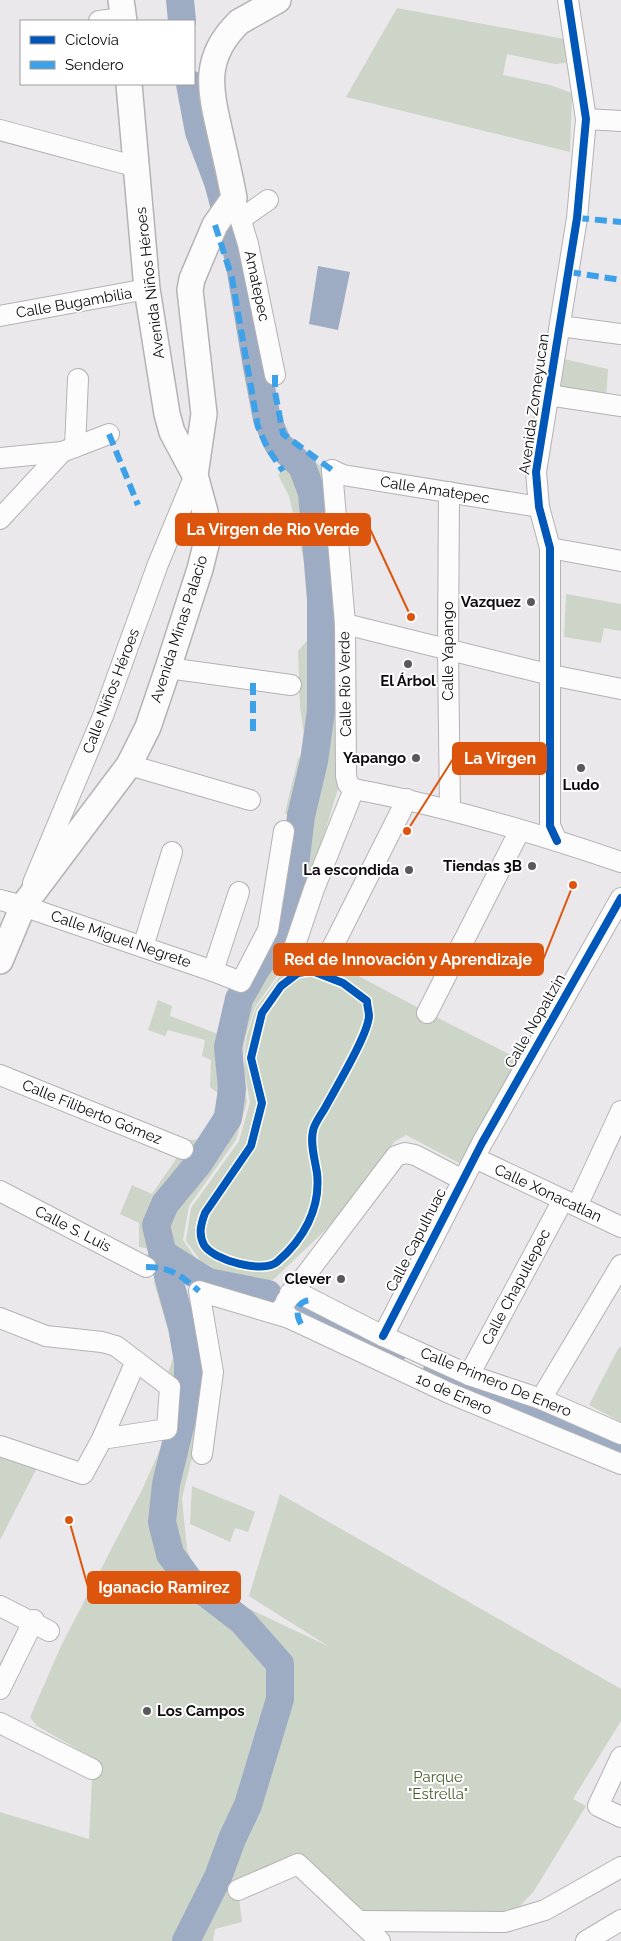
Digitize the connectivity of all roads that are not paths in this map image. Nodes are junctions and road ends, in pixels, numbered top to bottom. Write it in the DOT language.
graph roads {
  1 [pos="278,0"];
  2 [pos="568,0"];
  3 [pos="123,13"];
  4 [pos="102,20"];
  5 [pos="130,85"];
  6 [pos="586,119"];
  7 [pos="621,121"];
  8 [pos="0,130"];
  9 [pos="137,167"];
  10 [pos="268,200"];
  11 [pos="230,211"];
  12 [pos="147,290"];
  13 [pos="0,316"];
  14 [pos="560,326"];
  15 [pos="621,334"];
  16 [pos="275,375"];
  17 [pos="78,379"];
  18 [pos="548,395"];
  19 [pos="621,406"];
  20 [pos="109,434"];
  21 [pos="68,449"];
  22 [pos="0,458"];
  23 [pos="332,470"];
  24 [pos="195,475"];
  25 [pos="449,492"];
  26 [pos="539,507"];
  27 [pos="0,518"];
  28 [pos="550,548"];
  29 [pos="621,561"];
  30 [pos="344,624"];
  31 [pos="448,651"];
  32 [pos="168,668"];
  33 [pos="551,676"];
  34 [pos="291,685"];
  35 [pos="621,689"];
  36 [pos="129,765"];
  37 [pos="354,789"];
  38 [pos="407,799"];
  39 [pos="250,800"];
  40 [pos="450,810"];
  41 [pos="520,830"];
  42 [pos="284,831"];
  43 [pos="557,841"];
  44 [pos="172,852"];
  45 [pos="621,862"];
  46 [pos="239,892"];
  47 [pos="621,898"];
  48 [pos="12,903"];
  49 [pos="295,945"];
  50 [pos="143,947"];
  51 [pos="0,961"];
  52 [pos="325,962"];
  53 [pos="213,971"];
  54 [pos="427,1012"];
  55 [pos="0,1075"];
  56 [pos="620,1118"];
  57 [pos="183,1149"];
  58 [pos="475,1158"];
  59 [pos="463,1180"];
  60 [pos="0,1191"];
  61 [pos="570,1203"];
  62 [pos="621,1227"];
  63 [pos="621,1265"];
  64 [pos="146,1267"];
  65 [pos="282,1308"];
  66 [pos="0,1318"];
  67 [pos="383,1336"];
  68 [pos="136,1361"];
  69 [pos="469,1375"];
  70 [pos="541,1399"];
  71 [pos="621,1434"];
  72 [pos="102,1439"];
  73 [pos="0,1446"];
  74 [pos="202,1454"];
  75 [pos="621,1464"];
  76 [pos="0,1608"];
  77 [pos="21,1651"];
  78 [pos="0,1723"];
  79 [pos="621,1757"];
  80 [pos="92,1769"];
  81 [pos="621,1818"];
  82 [pos="621,1867"];
  83 [pos="238,1890"];
  84 [pos="621,1920"];
  85 [pos="359,1921"];
  86 [pos="377,1941"];
  87 [pos="586,1941"];
  1 -- 11 [label="main road"];
  2 -- 6 [label="street, Avenida Zomeyucan"];
  3 -- 4 [label="street"];
  5 -- 9 [label="main road, Avenida Niños Héroes"];
  6 -- 7 [label="street"];
  6 -- 14 [label="street, Avenida Zomeyucan"];
  8 -- 9 [label="street"];
  9 -- 12 [label="main road, Avenida Niños Héroes"];
  10 -- 11 [label="street"];
  11 -- 16 [label="street, Amatepec"];
  11 -- 24 [label="main road, Avenida Minas Palacio"];
  12 -- 13 [label="street, Calle Bugambilia"];
  12 -- 24 [label="main road, Avenida Niños Héroes"];
  14 -- 15 [label="street"];
  14 -- 18 [label="street, Avenida Zomeyucan"];
  17 -- 21 [label="street"];
  18 -- 19 [label="street"];
  18 -- 26 [label="street, Avenida Zomeyucan"];
  20 -- 21 [label="street"];
  21 -- 22 [label="street"];
  21 -- 27 [label="street"];
  23 -- 25 [label="street, Calle Amatepec"];
  23 -- 30 [label="street, Calle Río Verde"];
  24 -- 32 [label="main road, Avenida Minas Palacio"];
  24 -- 48 [label="street, Calle Niños Héroes"];
  25 -- 26 [label="street, Calle Amatepec"];
  25 -- 31 [label="street, Calle Yapango"];
  26 -- 28 [label="street, Avenida Zomeyucan"];
  28 -- 29 [label="street"];
  28 -- 33 [label="street, Avenida Zomeyucan"];
  30 -- 31 [label="street"];
  30 -- 37 [label="street, Calle Río Verde"];
  31 -- 33 [label="street"];
  31 -- 40 [label="street, Calle Yapango"];
  32 -- 34 [label="street"];
  32 -- 36 [label="main road, Avenida Minas Palacio"];
  33 -- 35 [label="street"];
  33 -- 43 [label="street, Avenida Zomeyucan"];
  36 -- 39 [label="street"];
  36 -- 48 [label="main road, Avenida Minas Palacio"];
  37 -- 38 [label="street"];
  37 -- 49 [label="street"];
  38 -- 40 [label="street"];
  38 -- 52 [label="street"];
  40 -- 41 [label="street"];
  41 -- 43 [label="street"];
  41 -- 54 [label="street"];
  42 -- 53 [label="street, Calle Miguel Negrete"];
  43 -- 45 [label="street"];
  44 -- 50 [label="street"];
  46 -- 53 [label="street"];
  47 -- 58 [label="street, Calle Nopaltzin"];
  48 -- 50 [label="street, Calle Miguel Negrete"];
  48 -- 51 [label="main road, Avenida Minas Palacio"];
  50 -- 53 [label="street, Calle Miguel Negrete"];
  55 -- 57 [label="street, Calle Filiberto Gómez"];
  56 -- 61 [label="street, Calle Chapultepec"];
  58 -- 59 [label="street, Calle Capulhuac"];
  58 -- 61 [label="street, Calle Xonacatlan"];
  59 -- 65 [label="street"];
  59 -- 67 [label="street, Calle Capulhuac"];
  60 -- 64 [label="street, Calle S. Luis"];
  61 -- 62 [label="street, Calle Xonacatlan"];
  61 -- 69 [label="street, Calle Chapultepec"];
  63 -- 70 [label="street"];
  65 -- 67 [label="street, Calle Primero De Enero"];
  65 -- 74 [label="street, 1o de Enero"];
  65 -- 75 [label="street, 1o de Enero"];
  66 -- 68 [label="street"];
  67 -- 69 [label="street, Calle Primero De Enero"];
  68 -- 72 [label="street"];
  68 -- 72 [label="street"];
  69 -- 70 [label="street, Calle Primero De Enero"];
  70 -- 71 [label="street, Calle Primero De Enero"];
  72 -- 73 [label="street"];
  76 -- 77 [label="street"];
  78 -- 80 [label="street"];
  79 -- 81 [label="street"];
  82 -- 85 [label="street"];
  83 -- 85 [label="street"];
  84 -- 87 [label="street"];
  85 -- 86 [label="street"];
}
